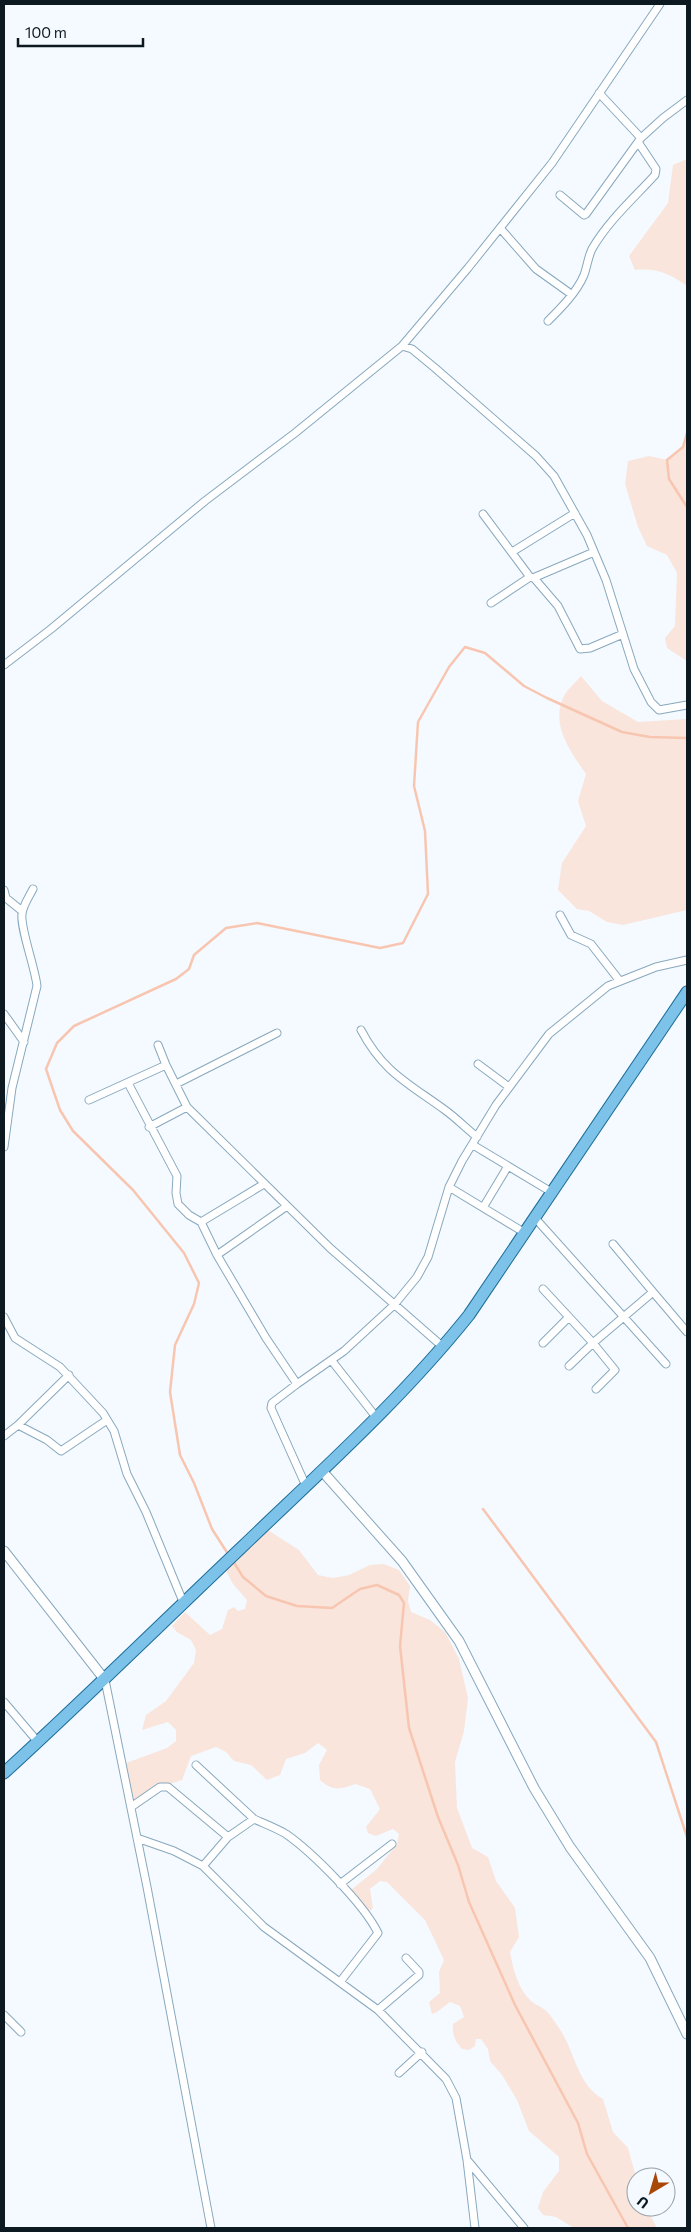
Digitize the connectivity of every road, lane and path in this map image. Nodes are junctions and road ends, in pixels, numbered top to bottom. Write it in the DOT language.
graph roads {
  1 [pos="660,4"];
  2 [pos="600,93"];
  3 [pos="687,100"];
  4 [pos="640,140"];
  5 [pos="560,195"];
  6 [pos="500,228"];
  7 [pos="571,294"];
  8 [pos="548,321"];
  9 [pos="402,346"];
  10 [pos="483,514"];
  11 [pos="575,514"];
  12 [pos="512,552"];
  13 [pos="594,552"];
  14 [pos="532,577"];
  15 [pos="491,603"];
  16 [pos="623,634"];
  17 [pos="4,666"];
  18 [pos="687,706"];
  19 [pos="33,889"];
  20 [pos="4,890"];
  21 [pos="22,911"];
  22 [pos="560,915"];
  23 [pos="687,960"];
  24 [pos="619,980"];
  25 [pos="687,992"];
  26 [pos="4,1014"];
  27 [pos="361,1030"];
  28 [pos="277,1033"];
  29 [pos="24,1042"];
  30 [pos="158,1045"];
  31 [pos="478,1064"];
  32 [pos="166,1066"];
  33 [pos="128,1083"];
  34 [pos="176,1084"];
  35 [pos="509,1087"];
  36 [pos="12,1088"];
  37 [pos="4,1091"];
  38 [pos="89,1100"];
  39 [pos="187,1107"];
  40 [pos="149,1127"];
  41 [pos="477,1137"];
  42 [pos="473,1145"];
  43 [pos="4,1146"];
  44 [pos="508,1166"];
  45 [pos="264,1184"];
  46 [pos="449,1187"];
  47 [pos="553,1193"];
  48 [pos="287,1206"];
  49 [pos="484,1206"];
  50 [pos="535,1218"];
  51 [pos="201,1222"];
  52 [pos="525,1233"];
  53 [pos="612,1244"];
  54 [pos="217,1255"];
  55 [pos="543,1290"];
  56 [pos="653,1292"];
  57 [pos="394,1306"];
  58 [pos="624,1315"];
  59 [pos="4,1317"];
  60 [pos="568,1318"];
  61 [pos="687,1332"];
  62 [pos="543,1343"];
  63 [pos="592,1343"];
  64 [pos="443,1348"];
  65 [pos="332,1361"];
  66 [pos="666,1364"];
  67 [pos="569,1366"];
  68 [pos="69,1375"];
  69 [pos="297,1384"];
  70 [pos="596,1389"];
  71 [pos="376,1417"];
  72 [pos="107,1420"];
  73 [pos="18,1425"];
  74 [pos="4,1436"];
  75 [pos="322,1471"];
  76 [pos="306,1486"];
  77 [pos="4,1551"];
  78 [pos="184,1604"];
  79 [pos="104,1680"];
  80 [pos="4,1702"];
  81 [pos="38,1742"];
  82 [pos="196,1765"];
  83 [pos="4,1773"];
  84 [pos="131,1807"];
  85 [pos="254,1819"];
  86 [pos="228,1837"];
  87 [pos="137,1838"];
  88 [pos="392,1844"];
  89 [pos="203,1866"];
  90 [pos="340,1884"];
  91 [pos="406,1958"];
  92 [pos="340,1982"];
  93 [pos="378,2010"];
  94 [pos="4,2015"];
  95 [pos="21,2032"];
  96 [pos="687,2034"];
  97 [pos="422,2052"];
  98 [pos="399,2073"];
  99 [pos="467,2160"];
  100 [pos="211,2228"];
  101 [pos="475,2228"];
  102 [pos="524,2228"];
  1 -- 2 [label="street"];
  2 -- 4 [label="street"];
  2 -- 6 [label="street"];
  3 -- 4 [label="street"];
  4 -- 5 [label="street"];
  4 -- 7 [label="street"];
  6 -- 7 [label="street"];
  6 -- 9 [label="street"];
  7 -- 8 [label="street"];
  9 -- 11 [label="street"];
  9 -- 17 [label="street"];
  10 -- 12 [label="street"];
  11 -- 12 [label="street"];
  11 -- 13 [label="street"];
  12 -- 14 [label="street"];
  13 -- 14 [label="street"];
  13 -- 16 [label="street"];
  14 -- 15 [label="street"];
  14 -- 16 [label="street"];
  16 -- 18 [label="street"];
  19 -- 21 [label="street"];
  20 -- 21 [label="street"];
  21 -- 29 [label="street"];
  22 -- 24 [label="street"];
  23 -- 24 [label="street"];
  24 -- 35 [label="street"];
  25 -- 47 [label="main road"];
  26 -- 29 [label="street"];
  27 -- 41 [label="street"];
  28 -- 34 [label="street"];
  29 -- 36 [label="street"];
  30 -- 32 [label="street"];
  31 -- 35 [label="street"];
  32 -- 33 [label="street"];
  32 -- 34 [label="street"];
  33 -- 38 [label="street"];
  33 -- 40 [label="street"];
  34 -- 39 [label="street"];
  35 -- 41 [label="street"];
  36 -- 37 [label="street"];
  36 -- 43 [label="street"];
  39 -- 40 [label="street"];
  39 -- 45 [label="street"];
  40 -- 51 [label="street"];
  41 -- 42 [label="street"];
  42 -- 44 [label="street"];
  42 -- 46 [label="street"];
  44 -- 47 [label="street"];
  44 -- 49 [label="street"];
  45 -- 48 [label="street"];
  45 -- 51 [label="street"];
  46 -- 49 [label="street"];
  46 -- 57 [label="street"];
  47 -- 50 [label="main road"];
  48 -- 54 [label="street"];
  48 -- 57 [label="street"];
  49 -- 52 [label="street"];
  50 -- 52 [label="main road"];
  50 -- 58 [label="street"];
  51 -- 54 [label="street"];
  52 -- 64 [label="main road"];
  53 -- 56 [label="street"];
  54 -- 69 [label="street"];
  55 -- 60 [label="street"];
  56 -- 58 [label="street"];
  56 -- 61 [label="street"];
  57 -- 64 [label="street"];
  57 -- 65 [label="street"];
  58 -- 63 [label="street"];
  58 -- 66 [label="street"];
  59 -- 68 [label="street"];
  60 -- 62 [label="street"];
  60 -- 63 [label="street"];
  63 -- 67 [label="street"];
  63 -- 70 [label="street"];
  64 -- 71 [label="main road"];
  65 -- 69 [label="street"];
  65 -- 71 [label="street"];
  68 -- 72 [label="street"];
  68 -- 73 [label="street"];
  69 -- 76 [label="street"];
  71 -- 75 [label="main road"];
  72 -- 73 [label="street"];
  72 -- 78 [label="street"];
  73 -- 74 [label="street"];
  75 -- 76 [label="main road"];
  75 -- 96 [label="street"];
  76 -- 78 [label="main road"];
  77 -- 79 [label="street"];
  78 -- 79 [label="main road"];
  79 -- 81 [label="main road"];
  79 -- 84 [label="street"];
  80 -- 81 [label="street"];
  81 -- 83 [label="main road"];
  82 -- 85 [label="street"];
  84 -- 86 [label="street"];
  84 -- 87 [label="street"];
  85 -- 86 [label="street"];
  85 -- 90 [label="street"];
  86 -- 89 [label="street"];
  87 -- 89 [label="street"];
  87 -- 100 [label="street"];
  88 -- 90 [label="street"];
  89 -- 92 [label="street"];
  90 -- 92 [label="street"];
  91 -- 93 [label="street"];
  92 -- 93 [label="street"];
  93 -- 97 [label="street"];
  94 -- 95 [label="street"];
  97 -- 98 [label="street"];
  97 -- 99 [label="street"];
  99 -- 101 [label="street"];
  99 -- 102 [label="street"];
}
